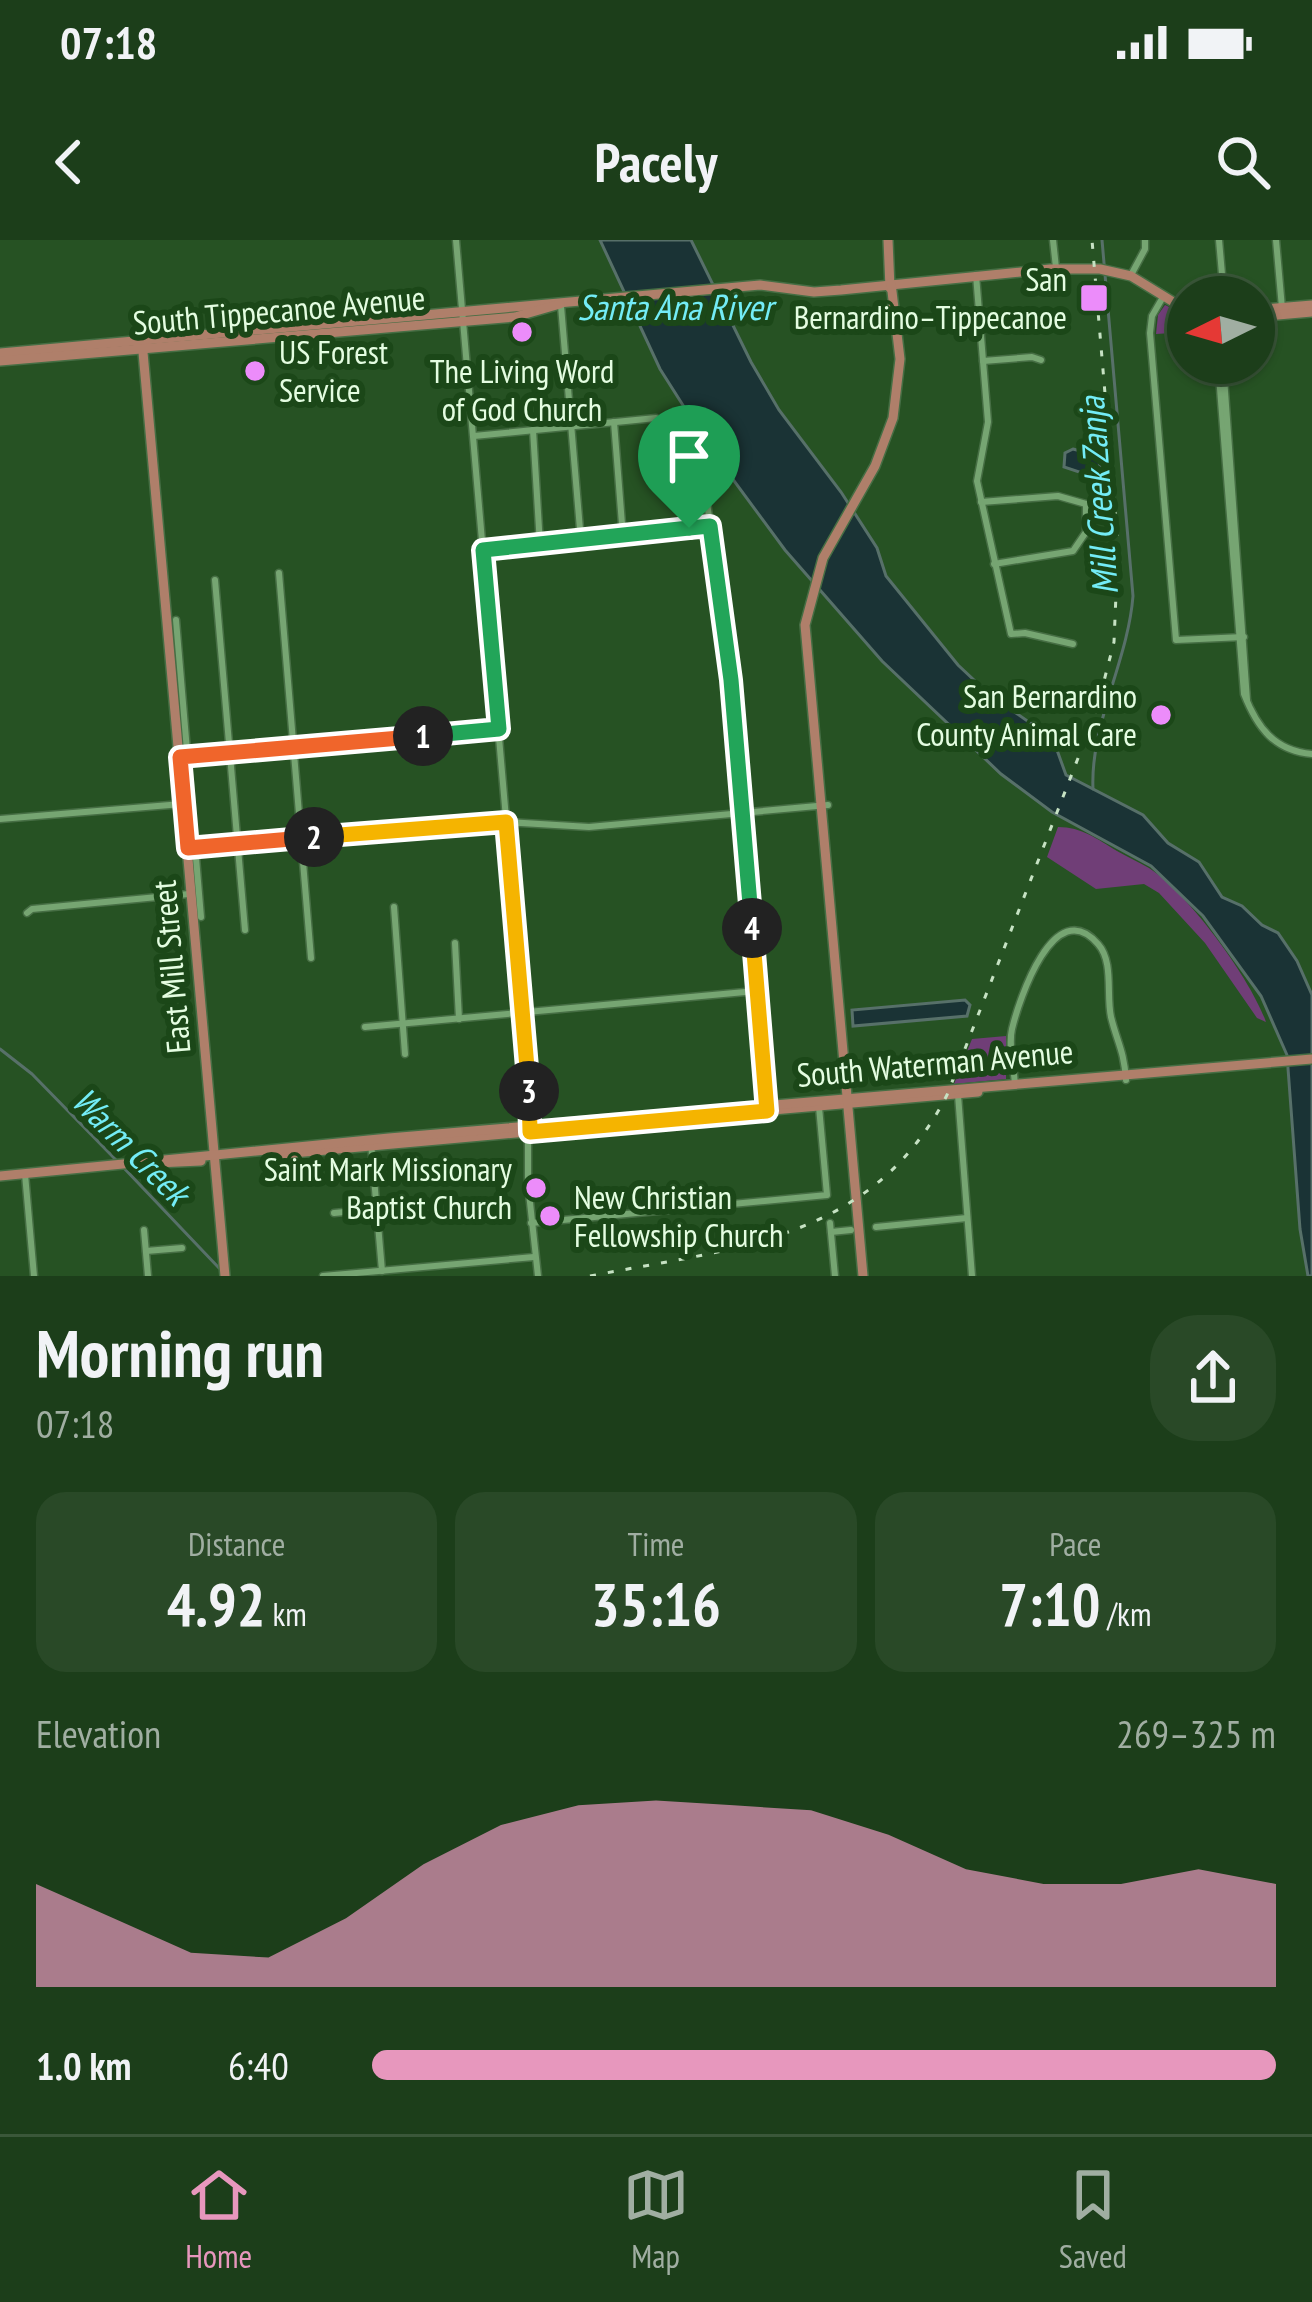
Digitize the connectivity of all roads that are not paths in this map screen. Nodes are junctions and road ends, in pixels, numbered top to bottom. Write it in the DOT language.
graph roads {
  1 [pos="457,240"];
  2 [pos="887,240"];
  3 [pos="1053,240"];
  4 [pos="1145,240"];
  5 [pos="1219,240"];
  6 [pos="1276,240"];
  7 [pos="1056,268"];
  8 [pos="1132,273"];
  9 [pos="976,275"];
  10 [pos="1222,276"];
  11 [pos="891,283"];
  12 [pos="1165,294"];
  13 [pos="560,304"];
  14 [pos="1282,308"];
  15 [pos="1312,309"];
  16 [pos="1275,310"];
  17 [pos="1275,312"];
  18 [pos="464,317"];
  19 [pos="143,345"];
  20 [pos="0,357"];
  21 [pos="1041,360"];
  22 [pos="983,361"];
  23 [pos="1223,384"];
  24 [pos="656,418"];
  25 [pos="614,422"];
  26 [pos="571,426"];
  27 [pos="532,430"];
  28 [pos="474,436"];
  29 [pos="707,502"];
  30 [pos="981,502"];
  31 [pos="710,526"];
  32 [pos="623,537"];
  33 [pos="580,541"];
  34 [pos="539,545"];
  35 [pos="483,550"];
  36 [pos="994,564"];
  37 [pos="279,573"];
  38 [pos="215,580"];
  39 [pos="176,620"];
  40 [pos="1242,637"];
  41 [pos="1073,644"];
  42 [pos="499,729"];
  43 [pos="293,747"];
  44 [pos="231,752"];
  45 [pos="1312,754"];
  46 [pos="183,756"];
  47 [pos="184,803"];
  48 [pos="826,806"];
  49 [pos="742,813"];
  50 [pos="0,819"];
  51 [pos="506,822"];
  52 [pos="301,838"];
  53 [pos="238,844"];
  54 [pos="191,848"];
  55 [pos="192,894"];
  56 [pos="394,908"];
  57 [pos="27,913"];
  58 [pos="201,917"];
  59 [pos="245,930"];
  60 [pos="455,943"];
  61 [pos="311,958"];
  62 [pos="757,991"];
  63 [pos="523,1012"];
  64 [pos="459,1018"];
  65 [pos="403,1023"];
  66 [pos="365,1027"];
  67 [pos="406,1054"];
  68 [pos="1312,1062"];
  69 [pos="1126,1077"];
  70 [pos="1015,1085"];
  71 [pos="958,1094"];
  72 [pos="850,1100"];
  73 [pos="819,1106"];
  74 [pos="767,1108"];
  75 [pos="530,1129"];
  76 [pos="467,1131"];
  77 [pos="442,1140"];
  78 [pos="371,1143"];
  79 [pos="214,1156"];
  80 [pos="180,1157"];
  81 [pos="132,1164"];
  82 [pos="145,1166"];
  83 [pos="25,1174"];
  84 [pos="0,1176"];
  85 [pos="376,1209"];
  86 [pos="334,1213"];
  87 [pos="967,1219"];
  88 [pos="531,1223"];
  89 [pos="876,1227"];
  90 [pos="144,1230"];
  91 [pos="851,1230"];
  92 [pos="182,1248"];
  93 [pos="146,1251"];
  94 [pos="534,1257"];
  95 [pos="382,1271"];
  96 [pos="535,1274"];
  97 [pos="34,1276"];
  98 [pos="148,1276"];
  99 [pos="225,1276"];
  100 [pos="323,1276"];
  101 [pos="836,1276"];
  102 [pos="866,1276"];
  103 [pos="972,1276"];
  1 -- 18 [label="street"];
  2 -- 11 [label="main road"];
  3 -- 7 [label="street"];
  4 -- 8 [label="street"];
  5 -- 10 [label="street"];
  6 -- 14 [label="street"];
  7 -- 8 [label="main road, South Tippecanoe Avenue"];
  7 -- 9 [label="main road, South Tippecanoe Avenue"];
  8 -- 12 [label="main road, South Tippecanoe Avenue"];
  9 -- 11 [label="main road, South Tippecanoe Avenue"];
  9 -- 22 [label="street"];
  11 -- 13 [label="main road, South Tippecanoe Avenue"];
  11 -- 48 [label="main road"];
  12 -- 40 [label="street"];
  13 -- 18 [label="main road, South Tippecanoe Avenue"];
  13 -- 26 [label="street"];
  14 -- 15 [label="main road"];
  14 -- 16 [label="main road"];
  15 -- 17 [label="main road"];
  18 -- 19 [label="main road, South Tippecanoe Avenue"];
  18 -- 28 [label="street"];
  19 -- 20 [label="main road, South Tippecanoe Avenue"];
  19 -- 46 [label="main road, East Mill Street"];
  21 -- 22 [label="street"];
  22 -- 30 [label="street"];
  23 -- 40 [label="street"];
  24 -- 25 [label="street"];
  25 -- 26 [label="street"];
  25 -- 32 [label="street"];
  26 -- 27 [label="street"];
  26 -- 33 [label="street"];
  27 -- 28 [label="street"];
  27 -- 34 [label="street"];
  28 -- 35 [label="street"];
  29 -- 31 [label="street"];
  30 -- 36 [label="street"];
  30 -- 36 [label="street"];
  31 -- 32 [label="street"];
  31 -- 49 [label="street"];
  32 -- 33 [label="street"];
  33 -- 34 [label="street"];
  34 -- 35 [label="street"];
  35 -- 42 [label="street"];
  36 -- 41 [label="street"];
  37 -- 43 [label="street"];
  38 -- 44 [label="street"];
  39 -- 46 [label="street"];
  40 -- 45 [label="street"];
  42 -- 43 [label="street"];
  42 -- 51 [label="street"];
  43 -- 44 [label="street"];
  43 -- 52 [label="street"];
  44 -- 46 [label="street"];
  44 -- 53 [label="street"];
  46 -- 47 [label="main road, East Mill Street"];
  46 -- 54 [label="street"];
  47 -- 50 [label="street"];
  47 -- 54 [label="main road, East Mill Street"];
  48 -- 49 [label="street"];
  48 -- 72 [label="main road"];
  49 -- 51 [label="street"];
  49 -- 62 [label="street"];
  51 -- 52 [label="street"];
  51 -- 63 [label="street"];
  52 -- 53 [label="street"];
  52 -- 61 [label="street"];
  53 -- 54 [label="street"];
  53 -- 59 [label="street"];
  54 -- 55 [label="main road, East Mill Street"];
  54 -- 58 [label="street"];
  55 -- 57 [label="street"];
  55 -- 79 [label="main road, East Mill Street"];
  56 -- 65 [label="street"];
  60 -- 64 [label="street"];
  62 -- 63 [label="street"];
  62 -- 74 [label="street"];
  63 -- 64 [label="street"];
  63 -- 75 [label="street"];
  64 -- 65 [label="street"];
  65 -- 66 [label="street"];
  65 -- 67 [label="street"];
  68 -- 69 [label="main road, South Waterman Avenue"];
  69 -- 70 [label="main road, South Waterman Avenue"];
  69 -- 70 [label="street"];
  70 -- 71 [label="main road, South Waterman Avenue"];
  70 -- 72 [label="main road, South Waterman Avenue"];
  71 -- 72 [label="main road, South Waterman Avenue"];
  71 -- 87 [label="street"];
  72 -- 73 [label="main road, South Waterman Avenue"];
  72 -- 74 [label="main road, South Waterman Avenue"];
  72 -- 102 [label="main road"];
  73 -- 74 [label="main road, South Waterman Avenue"];
  73 -- 88 [label="street"];
  74 -- 75 [label="main road, South Waterman Avenue"];
  75 -- 76 [label="main road, South Waterman Avenue"];
  75 -- 77 [label="main road, South Waterman Avenue"];
  75 -- 88 [label="street"];
  76 -- 77 [label="main road"];
  76 -- 78 [label="main road, South Waterman Avenue"];
  77 -- 78 [label="main road, South Waterman Avenue"];
  78 -- 79 [label="main road, South Waterman Avenue"];
  78 -- 85 [label="street"];
  79 -- 80 [label="main road, South Waterman Avenue"];
  79 -- 82 [label="main road, South Waterman Avenue"];
  79 -- 99 [label="main road, East Mill Street"];
  80 -- 81 [label="main road, South Waterman Avenue"];
  80 -- 82 [label="main road"];
  81 -- 82 [label="main road, South Waterman Avenue"];
  81 -- 83 [label="main road, South Waterman Avenue"];
  83 -- 84 [label="main road, South Waterman Avenue"];
  83 -- 97 [label="street"];
  85 -- 86 [label="street"];
  85 -- 95 [label="street"];
  87 -- 89 [label="street"];
  87 -- 103 [label="street"];
  88 -- 94 [label="street"];
  90 -- 93 [label="street"];
  91 -- 101 [label="street"];
  92 -- 93 [label="street"];
  93 -- 98 [label="street"];
  94 -- 95 [label="street"];
  94 -- 96 [label="street"];
  95 -- 100 [label="street"];
}
